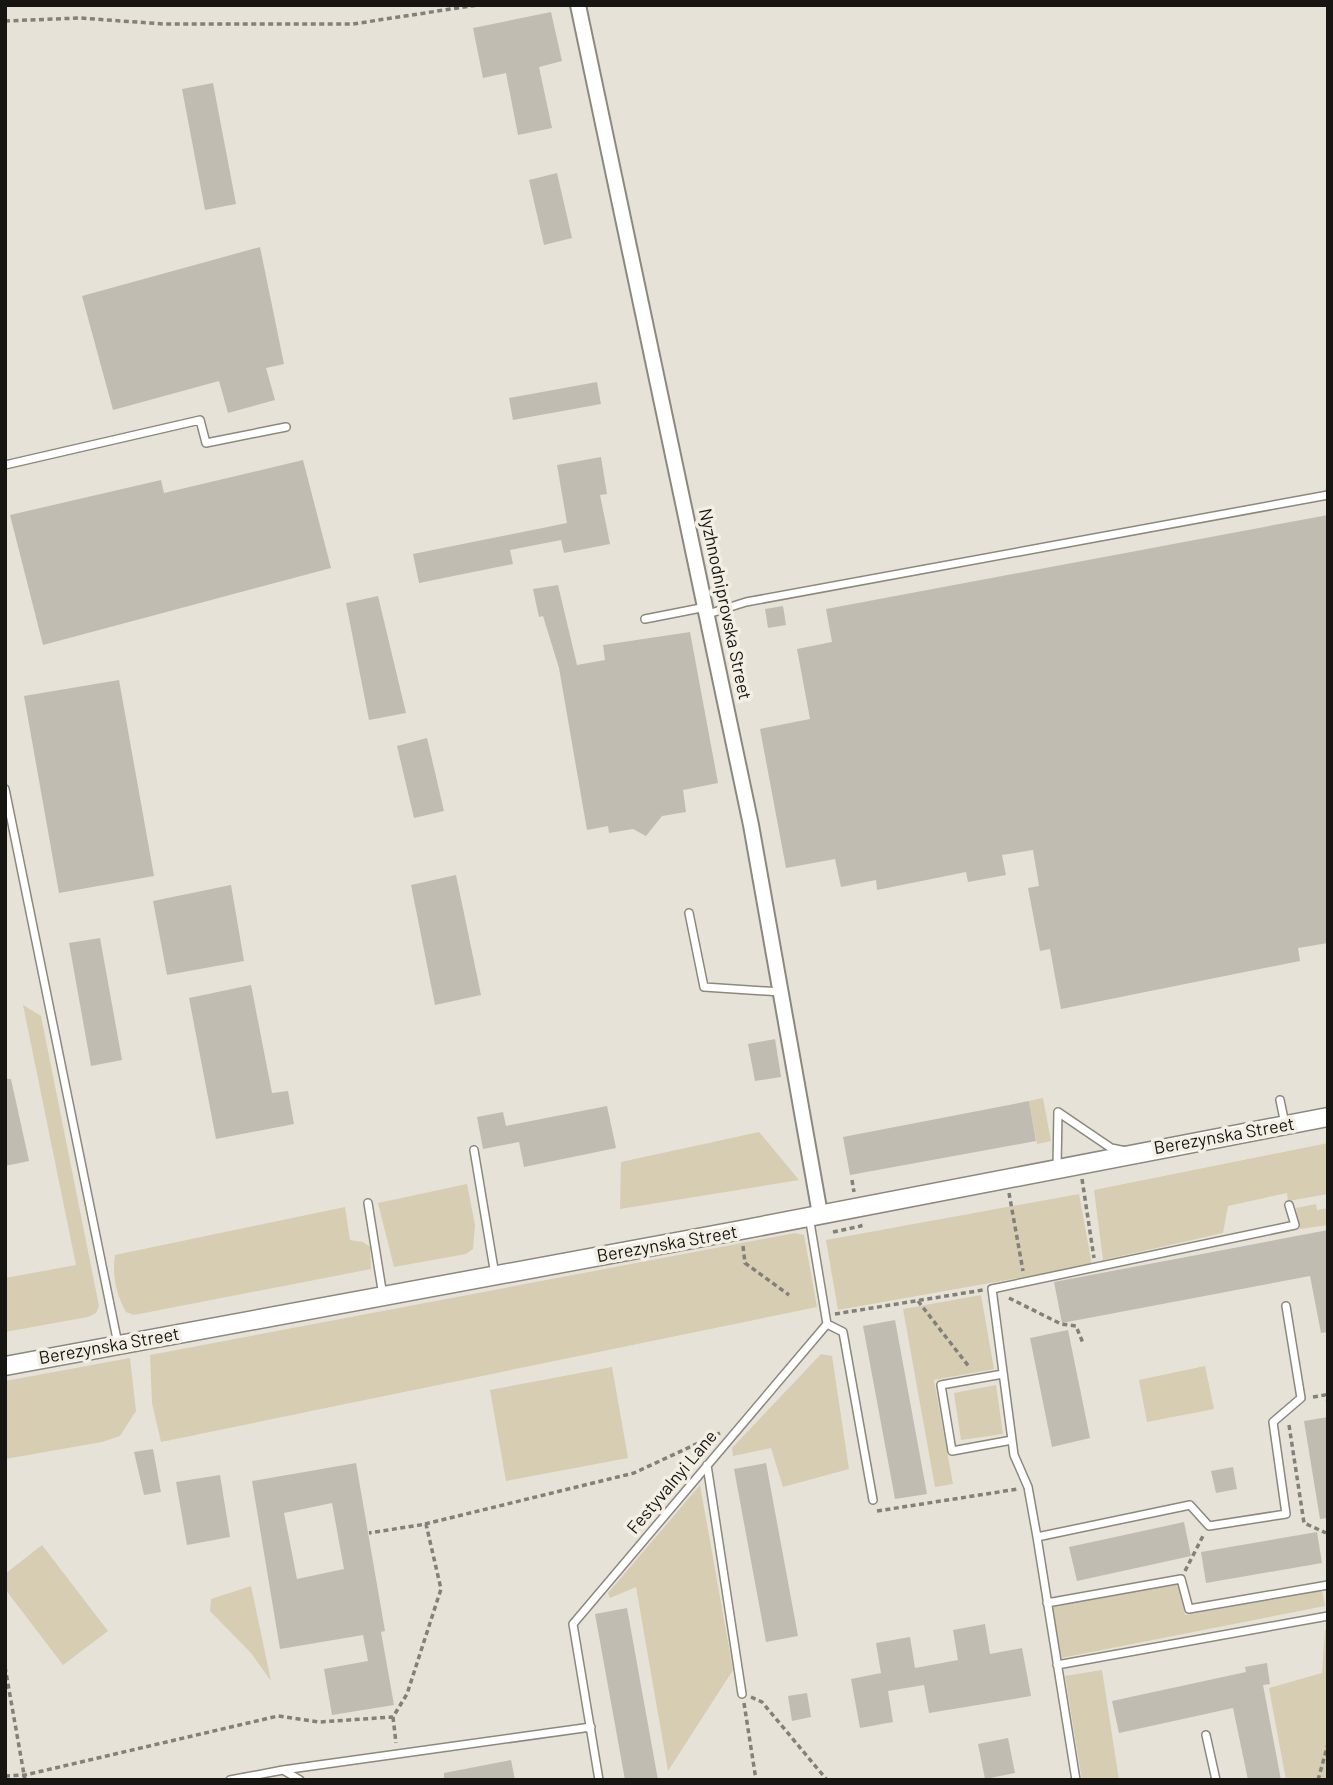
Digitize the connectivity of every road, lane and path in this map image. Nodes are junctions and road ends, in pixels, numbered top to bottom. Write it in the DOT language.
graph roads {
  1 [pos="477,5"];
  2 [pos="578,5"];
  3 [pos="5,21"];
  4 [pos="286,427"];
  5 [pos="5,465"];
  6 [pos="1328,495"];
  7 [pos="707,611"];
  8 [pos="645,619"];
  9 [pos="5,789"];
  10 [pos="689,913"];
  11 [pos="781,992"];
  12 [pos="1280,1100"];
  13 [pos="1328,1116"];
  14 [pos="1285,1125"];
  15 [pos="474,1150"];
  16 [pos="1134,1152"];
  17 [pos="1079,1163"];
  18 [pos="1057,1167"];
  19 [pos="1005,1177"];
  20 [pos="368,1203"];
  21 [pos="1289,1205"];
  22 [pos="814,1215"];
  23 [pos="861,1226"];
  24 [pos="741,1230"];
  25 [pos="824,1233"];
  26 [pos="1095,1267"];
  27 [pos="495,1275"];
  28 [pos="1024,1280"];
  29 [pos="992,1289"];
  30 [pos="789,1295"];
  31 [pos="383,1297"];
  32 [pos="832,1301"];
  33 [pos="918,1301"];
  34 [pos="1286,1306"];
  35 [pos="829,1318"];
  36 [pos="1083,1343"];
  37 [pos="118,1344"];
  38 [pos="5,1366"];
  39 [pos="1003,1374"];
  40 [pos="977,1378"];
  41 [pos="1300,1398"];
  42 [pos="1328,1401"];
  43 [pos="1288,1415"];
  44 [pos="1012,1440"];
  45 [pos="727,1441"];
  46 [pos="707,1465"];
  47 [pos="1028,1487"];
  48 [pos="873,1500"];
  49 [pos="423,1524"];
  50 [pos="1205,1532"];
  51 [pos="369,1533"];
  52 [pos="1327,1533"];
  53 [pos="1037,1537"];
  54 [pos="1328,1560"];
  55 [pos="1181,1579"];
  56 [pos="1328,1585"];
  57 [pos="1047,1602"];
  58 [pos="1328,1616"];
  59 [pos="1057,1665"];
  60 [pos="5,1667"];
  61 [pos="742,1694"];
  62 [pos="393,1717"];
  63 [pos="591,1727"];
  64 [pos="1206,1735"];
  65 [pos="1328,1744"];
  66 [pos="397,1754"];
  67 [pos="283,1770"];
  68 [pos="5,1776"];
  69 [pos="25,1777"];
  70 [pos="230,1780"];
  71 [pos="300,1780"];
  72 [pos="599,1780"];
  73 [pos="757,1780"];
  74 [pos="827,1780"];
  75 [pos="1076,1780"];
  76 [pos="1216,1780"];
  77 [pos="1318,1780"];
  1 -- 3 [label="path"];
  2 -- 7 [label="street, Nyzhnodniprovska Street"];
  4 -- 5 [label="lane"];
  6 -- 7 [label="lane"];
  7 -- 8 [label="lane"];
  7 -- 11 [label="street, Nyzhnodniprovska Street"];
  9 -- 37 [label="lane"];
  10 -- 11 [label="lane"];
  11 -- 22 [label="street, Nyzhnodniprovska Street"];
  12 -- 14 [label="lane"];
  13 -- 14 [label="street, Berezynska Street"];
  14 -- 16 [label="street, Berezynska Street"];
  15 -- 27 [label="lane"];
  16 -- 17 [label="street, Berezynska Street"];
  16 -- 18 [label="lane"];
  17 -- 18 [label="street, Berezynska Street"];
  17 -- 26 [label="path"];
  18 -- 19 [label="street, Berezynska Street"];
  19 -- 22 [label="street, Berezynska Street"];
  19 -- 28 [label="path"];
  20 -- 31 [label="lane"];
  21 -- 26 [label="lane"];
  22 -- 24 [label="street, Berezynska Street"];
  22 -- 35 [label="lane"];
  23 -- 25 [label="path"];
  24 -- 27 [label="street, Berezynska Street"];
  24 -- 30 [label="path"];
  26 -- 28 [label="lane"];
  27 -- 31 [label="street, Berezynska Street"];
  28 -- 29 [label="lane"];
  29 -- 33 [label="path"];
  29 -- 36 [label="path"];
  29 -- 39 [label="lane"];
  31 -- 37 [label="street, Berezynska Street"];
  32 -- 35 [label="path"];
  33 -- 35 [label="path"];
  33 -- 40 [label="path"];
  34 -- 41 [label="lane"];
  35 -- 45 [label="lane, Festyvalnyi Lane"];
  35 -- 48 [label="lane"];
  37 -- 38 [label="street, Berezynska Street"];
  39 -- 40 [label="lane"];
  39 -- 44 [label="lane"];
  40 -- 44 [label="lane"];
  41 -- 42 [label="path"];
  41 -- 53 [label="lane"];
  43 -- 52 [label="path"];
  44 -- 47 [label="lane"];
  45 -- 46 [label="lane, Festyvalnyi Lane"];
  45 -- 49 [label="path"];
  46 -- 61 [label="lane"];
  46 -- 63 [label="lane, Festyvalnyi Lane"];
  47 -- 48 [label="path"];
  47 -- 53 [label="lane"];
  49 -- 51 [label="path"];
  49 -- 62 [label="path"];
  50 -- 55 [label="path"];
  52 -- 54 [label="path"];
  53 -- 57 [label="lane"];
  55 -- 56 [label="lane"];
  55 -- 57 [label="lane"];
  57 -- 59 [label="lane"];
  58 -- 59 [label="lane"];
  59 -- 75 [label="lane"];
  60 -- 69 [label="path"];
  61 -- 73 [label="path"];
  61 -- 74 [label="path"];
  62 -- 66 [label="path"];
  62 -- 69 [label="path"];
  63 -- 66 [label="lane"];
  63 -- 72 [label="lane, Festyvalnyi Lane"];
  64 -- 76 [label="lane"];
  65 -- 77 [label="path"];
  66 -- 67 [label="lane"];
  67 -- 70 [label="lane"];
  67 -- 71 [label="lane"];
  68 -- 69 [label="path"];
}
